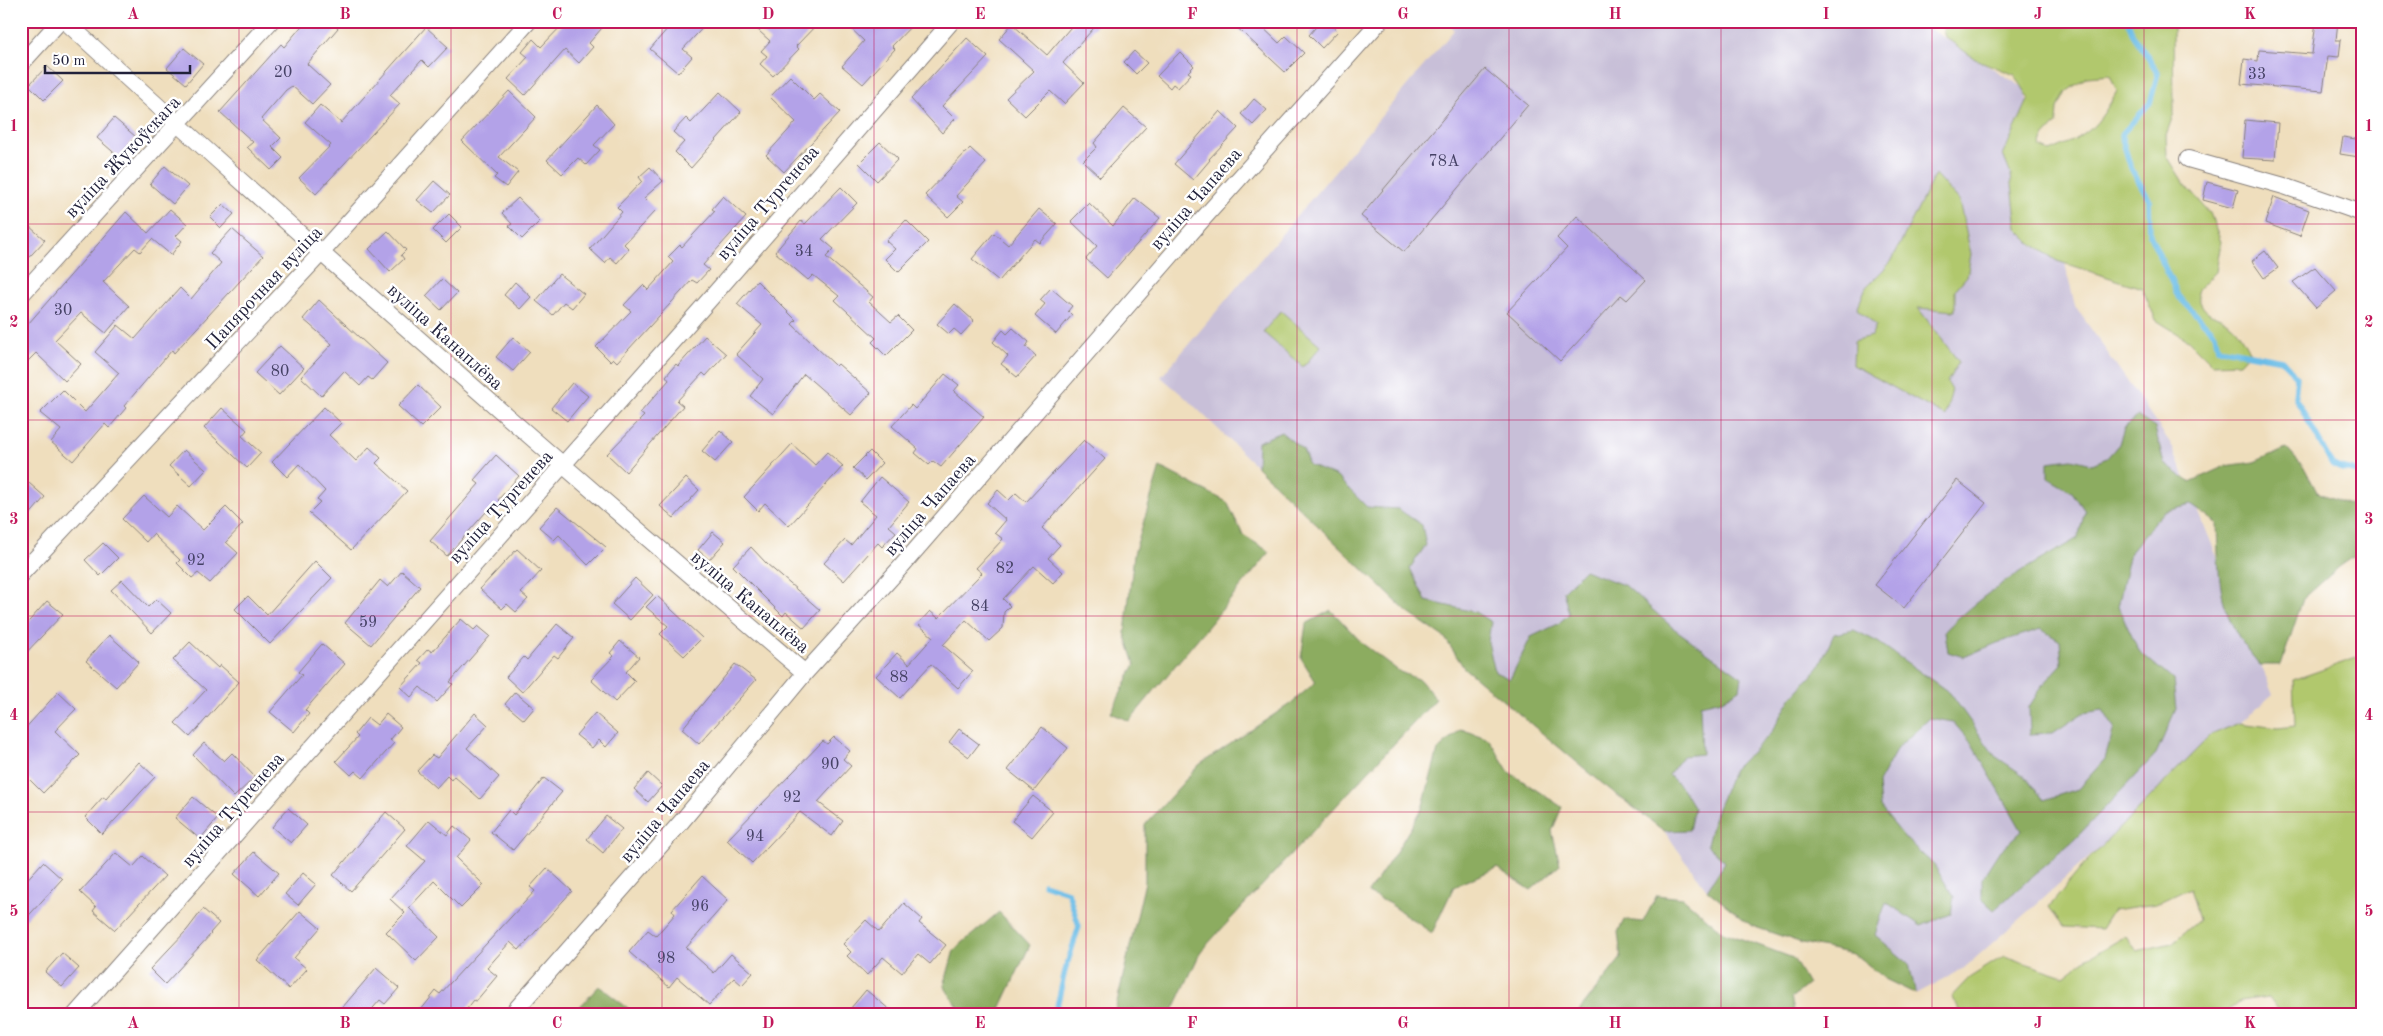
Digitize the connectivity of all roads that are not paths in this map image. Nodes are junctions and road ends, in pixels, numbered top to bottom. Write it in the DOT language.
graph roads {
  1 [pos="60,21"];
  2 [pos="65,21"];
  3 [pos="271,21"];
  4 [pos="529,21"];
  5 [pos="952,21"];
  6 [pos="1380,21"];
  7 [pos="21,64"];
  8 [pos="178,125"];
  9 [pos="2188,159"];
  10 [pos="2362,213"];
  11 [pos="322,252"];
  12 [pos="21,295"];
  13 [pos="562,466"];
  14 [pos="21,574"];
  15 [pos="806,673"];
  16 [pos="75,1015"];
  17 [pos="511,1015"];
  1 -- 7 [label="street"];
  2 -- 8 [label="street, вуліца Канаплёва"];
  3 -- 8 [label="street, вуліца Жукоўскага"];
  4 -- 11 [label="street, Папярочная вуліца"];
  5 -- 13 [label="street, вуліца Тургенева"];
  6 -- 15 [label="street, вуліца Чапаева"];
  8 -- 11 [label="street, вуліца Канаплёва"];
  8 -- 12 [label="street, вуліца Жукоўскага"];
  9 -- 10 [label="street"];
  11 -- 13 [label="street, вуліца Канаплёва"];
  11 -- 14 [label="street, Папярочная вуліца"];
  13 -- 15 [label="street, вуліца Канаплёва"];
  13 -- 16 [label="street, вуліца Тургенева"];
  15 -- 17 [label="street, вуліца Чапаева"];
}
